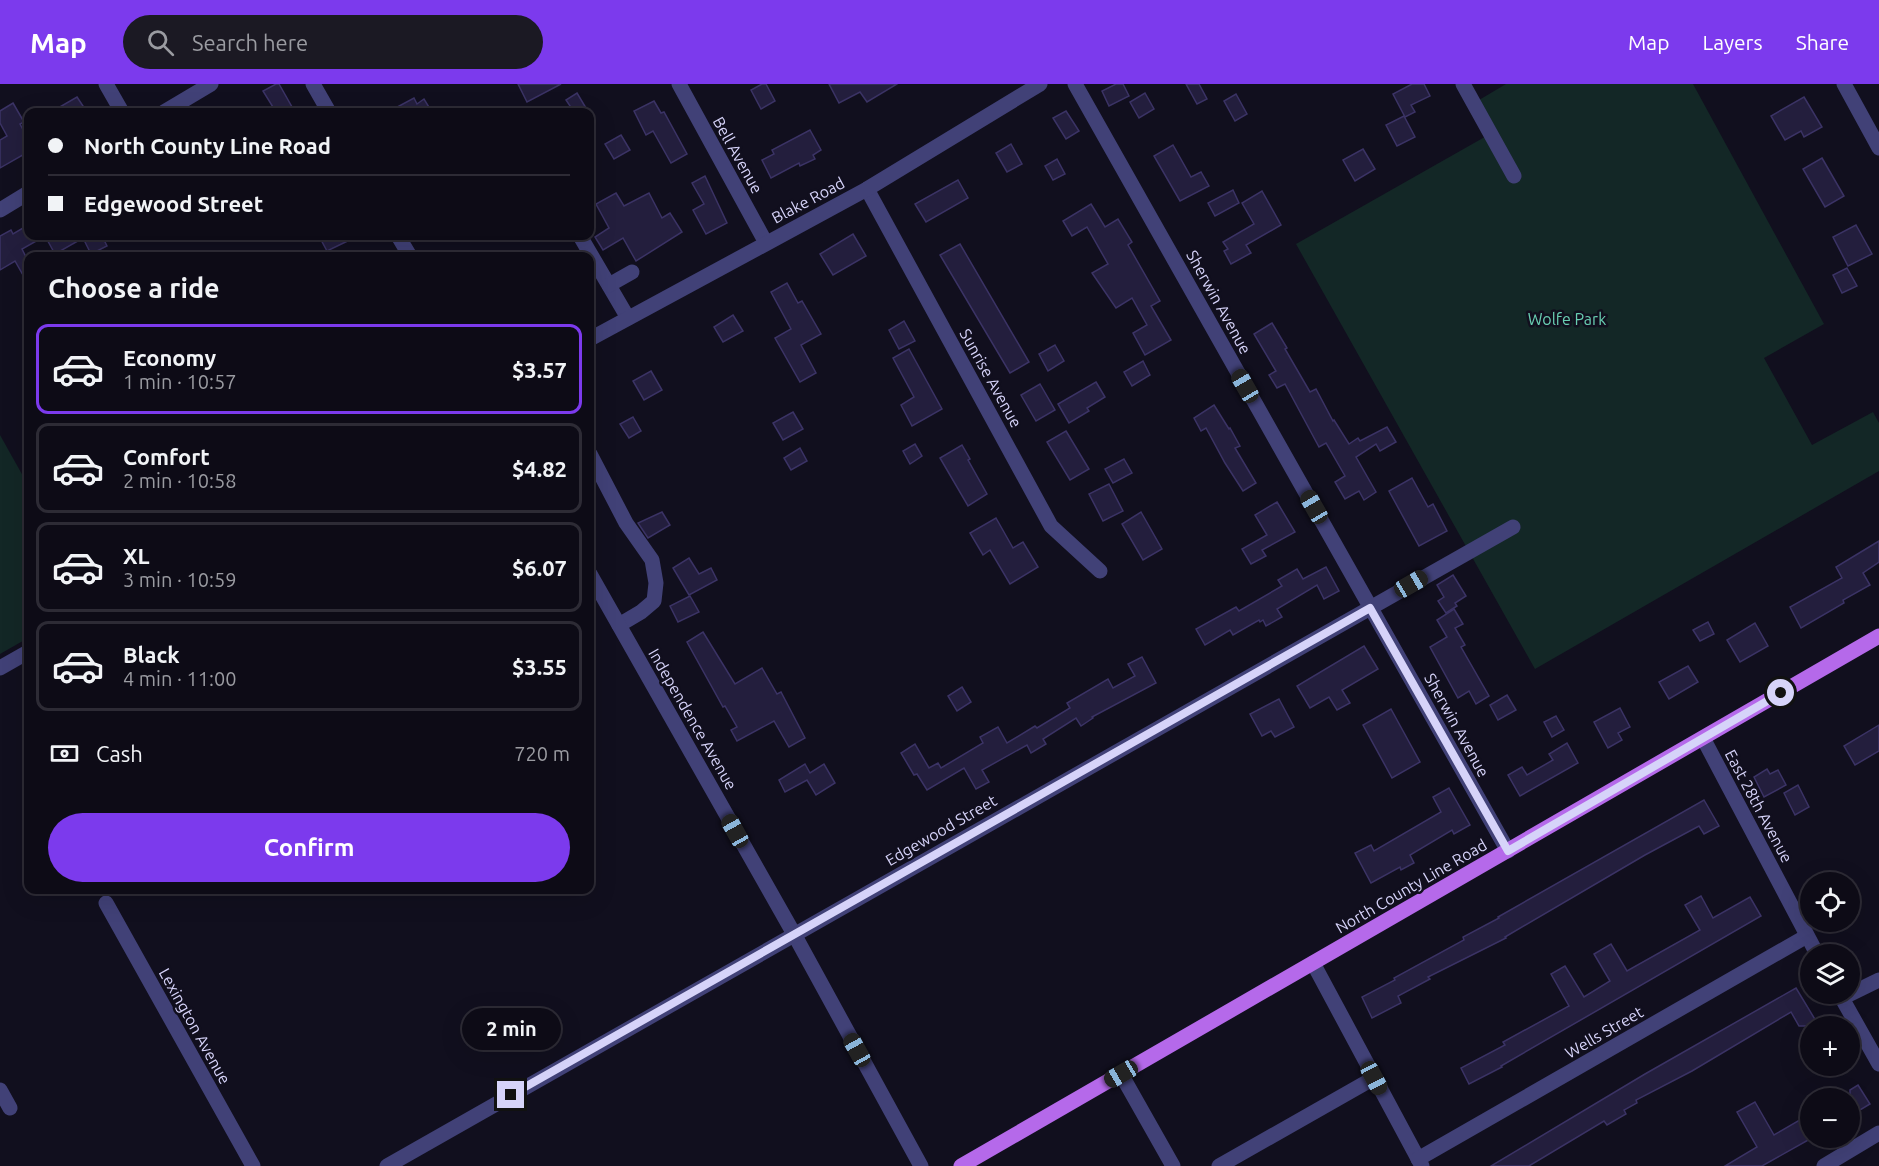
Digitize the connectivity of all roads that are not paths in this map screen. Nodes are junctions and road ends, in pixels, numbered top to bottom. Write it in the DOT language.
graph roads {
  1 [pos="106,84"];
  2 [pos="211,84"];
  3 [pos="313,84"];
  4 [pos="679,84"];
  5 [pos="1040,84"];
  6 [pos="1075,84"];
  7 [pos="1463,84"];
  8 [pos="1844,84"];
  9 [pos="120,108"];
  10 [pos="171,108"];
  11 [pos="327,108"];
  12 [pos="1879,148"];
  13 [pos="1514,176"];
  14 [pos="867,189"];
  15 [pos="24,195"];
  16 [pos="0,210"];
  17 [pos="766,243"];
  18 [pos="594,260"];
  19 [pos="632,272"];
  20 [pos="609,285"];
  21 [pos="628,318"];
  22 [pos="594,337"];
  23 [pos="594,462"];
  24 [pos="1513,527"];
  25 [pos="1100,571"];
  26 [pos="594,581"];
  27 [pos="1370,608"];
  28 [pos="618,625"];
  29 [pos="1879,636"];
  30 [pos="24,654"];
  31 [pos="0,668"];
  32 [pos="1703,738"];
  33 [pos="1508,851"];
  34 [pos="106,903"];
  35 [pos="794,934"];
  36 [pos="1807,936"];
  37 [pos="1811,944"];
  38 [pos="1313,963"];
  39 [pos="1879,980"];
  40 [pos="1860,988"];
  41 [pos="1845,1004"];
  42 [pos="1879,1064"];
  43 [pos="1121,1074"];
  44 [pos="1374,1078"];
  45 [pos="0,1090"];
  46 [pos="10,1108"];
  47 [pos="1879,1133"];
  48 [pos="1420,1163"];
  49 [pos="253,1166"];
  50 [pos="387,1166"];
  51 [pos="921,1166"];
  52 [pos="961,1166"];
  53 [pos="1173,1166"];
  54 [pos="1219,1166"];
  55 [pos="1824,1166"];
  1 -- 9 [label="street"];
  2 -- 10 [label="street"];
  3 -- 11 [label="street"];
  4 -- 17 [label="street, Bell Avenue"];
  5 -- 14 [label="street, Blake Road"];
  6 -- 27 [label="street, Sherwin Avenue"];
  7 -- 13 [label="street"];
  8 -- 12 [label="street"];
  14 -- 17 [label="street, Blake Road"];
  14 -- 25 [label="street, Sunrise Avenue"];
  15 -- 16 [label="street"];
  17 -- 21 [label="street, Blake Road"];
  18 -- 20 [label="street"];
  19 -- 20 [label="street"];
  20 -- 21 [label="street"];
  21 -- 22 [label="street, Blake Road"];
  23 -- 28 [label="street"];
  24 -- 27 [label="street, Edgewood Street"];
  26 -- 28 [label="street, Independence Avenue"];
  27 -- 33 [label="street, Sherwin Avenue"];
  27 -- 35 [label="street, Edgewood Street"];
  28 -- 35 [label="street, Independence Avenue"];
  29 -- 32 [label="main road, North County Line Road"];
  30 -- 31 [label="street"];
  32 -- 33 [label="main road, North County Line Road"];
  32 -- 36 [label="street, East 28th Avenue"];
  33 -- 38 [label="main road, North County Line Road"];
  34 -- 49 [label="street, Lexington Avenue"];
  35 -- 50 [label="street, Edgewood Street"];
  35 -- 51 [label="street, Independence Avenue"];
  36 -- 37 [label="street, East 28th Avenue"];
  36 -- 48 [label="street, Wells Street"];
  38 -- 43 [label="main road, North County Line Road"];
  38 -- 44 [label="street"];
  39 -- 40 [label="street"];
  41 -- 42 [label="street"];
  43 -- 52 [label="main road, North County Line Road"];
  43 -- 53 [label="street"];
  44 -- 48 [label="street"];
  44 -- 54 [label="street"];
  45 -- 46 [label="street"];
  47 -- 55 [label="street"];
}
